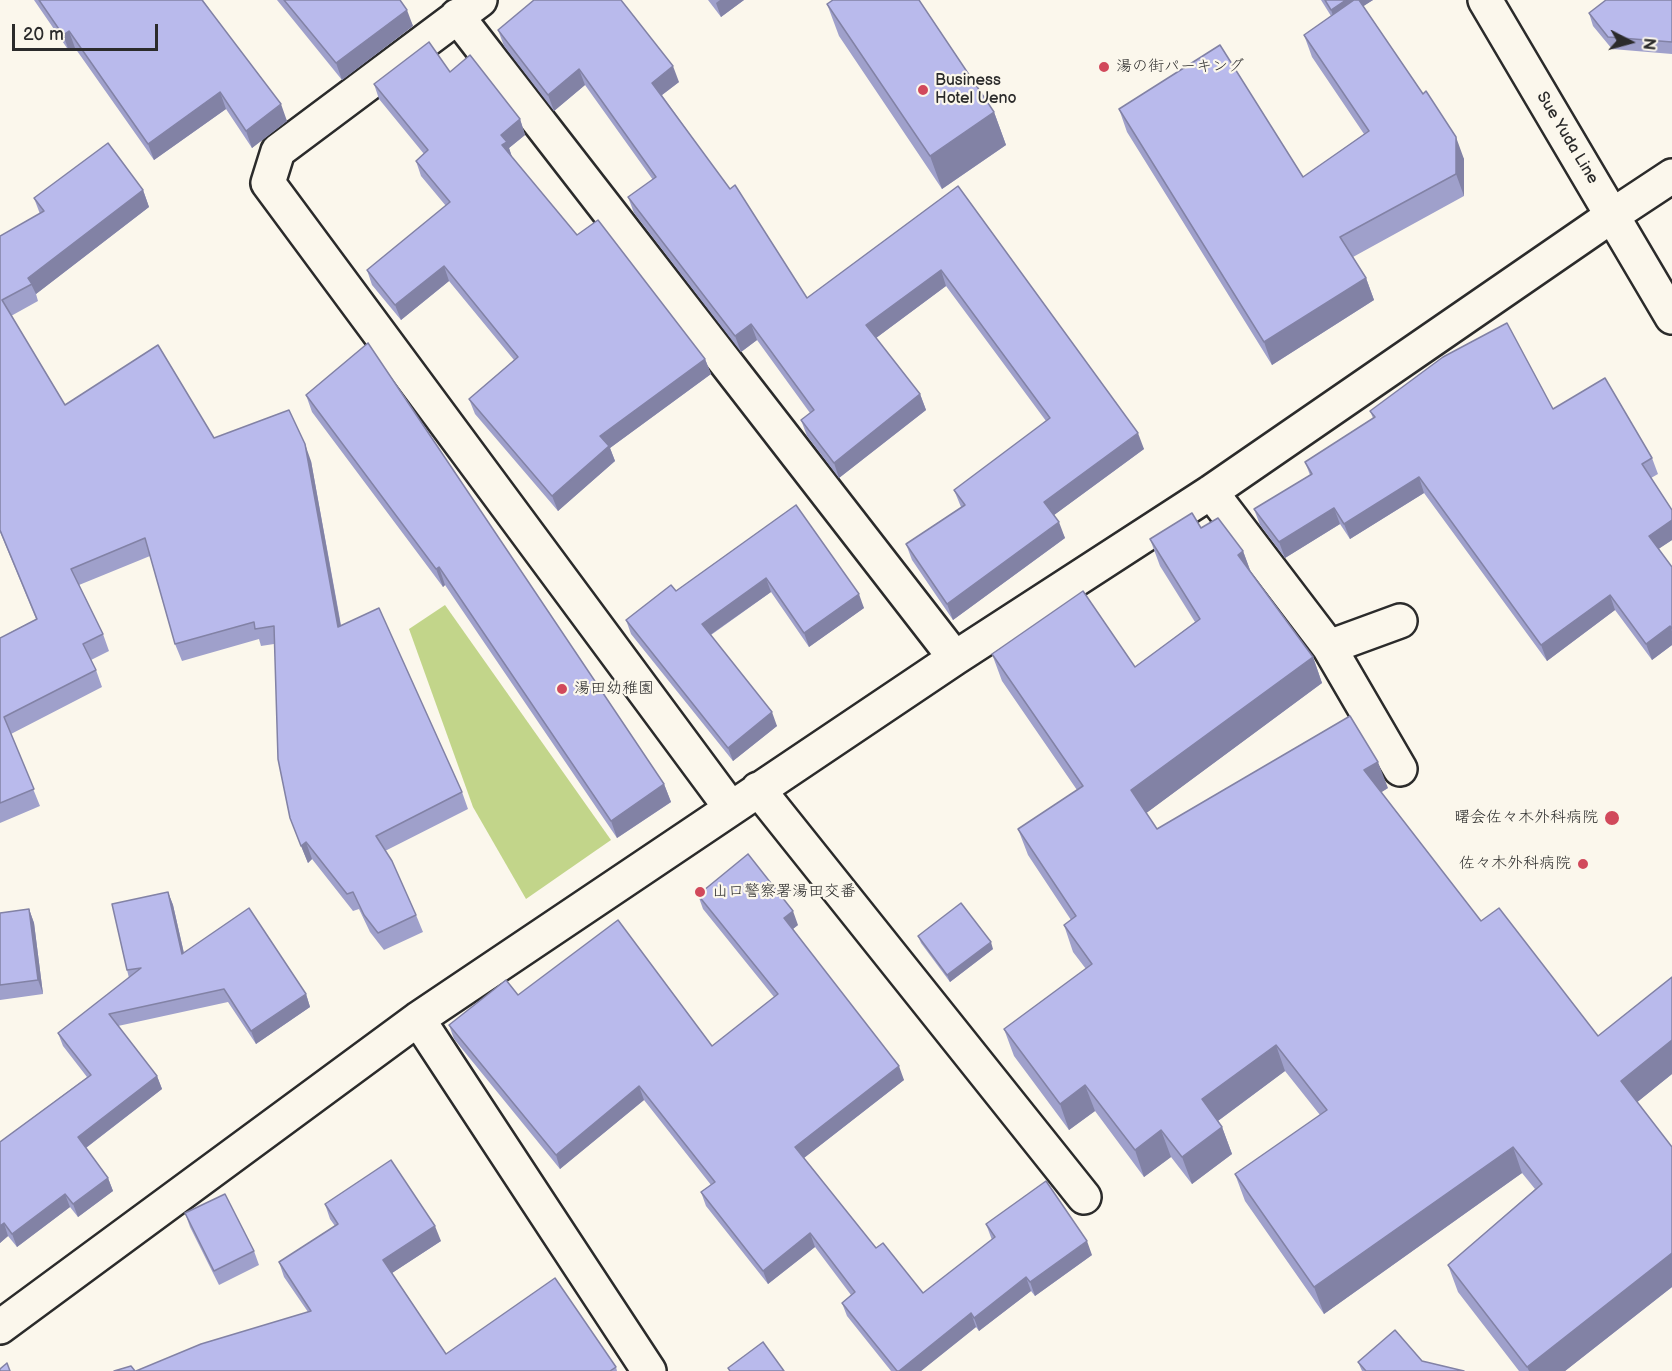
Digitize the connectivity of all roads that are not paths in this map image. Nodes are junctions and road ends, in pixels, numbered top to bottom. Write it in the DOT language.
graph roads {
  1 [pos="1485,0"];
  2 [pos="469,8"];
  3 [pos="1672,176"];
  4 [pos="1613,215"];
  5 [pos="1672,317"];
  6 [pos="1211,492"];
  7 [pos="1400,621"];
  8 [pos="1329,647"];
  9 [pos="954,658"];
  10 [pos="1400,769"];
  11 [pos="758,789"];
  12 [pos="730,807"];
  13 [pos="418,1019"];
  14 [pos="1084,1197"];
  15 [pos="0,1327"];
  16 [pos="649,1371"];
  1 -- 4 [label="street, Sue Yuda Line"];
  2 -- 9 [label="street"];
  2 -- 12 [label="street"];
  3 -- 4 [label="street"];
  4 -- 5 [label="street, Sue Yuda Line"];
  4 -- 6 [label="street"];
  6 -- 8 [label="street"];
  6 -- 9 [label="street"];
  7 -- 8 [label="street"];
  8 -- 10 [label="street"];
  9 -- 11 [label="street"];
  11 -- 12 [label="street"];
  11 -- 14 [label="street"];
  12 -- 13 [label="street"];
  13 -- 15 [label="street"];
  13 -- 16 [label="street"];
}
